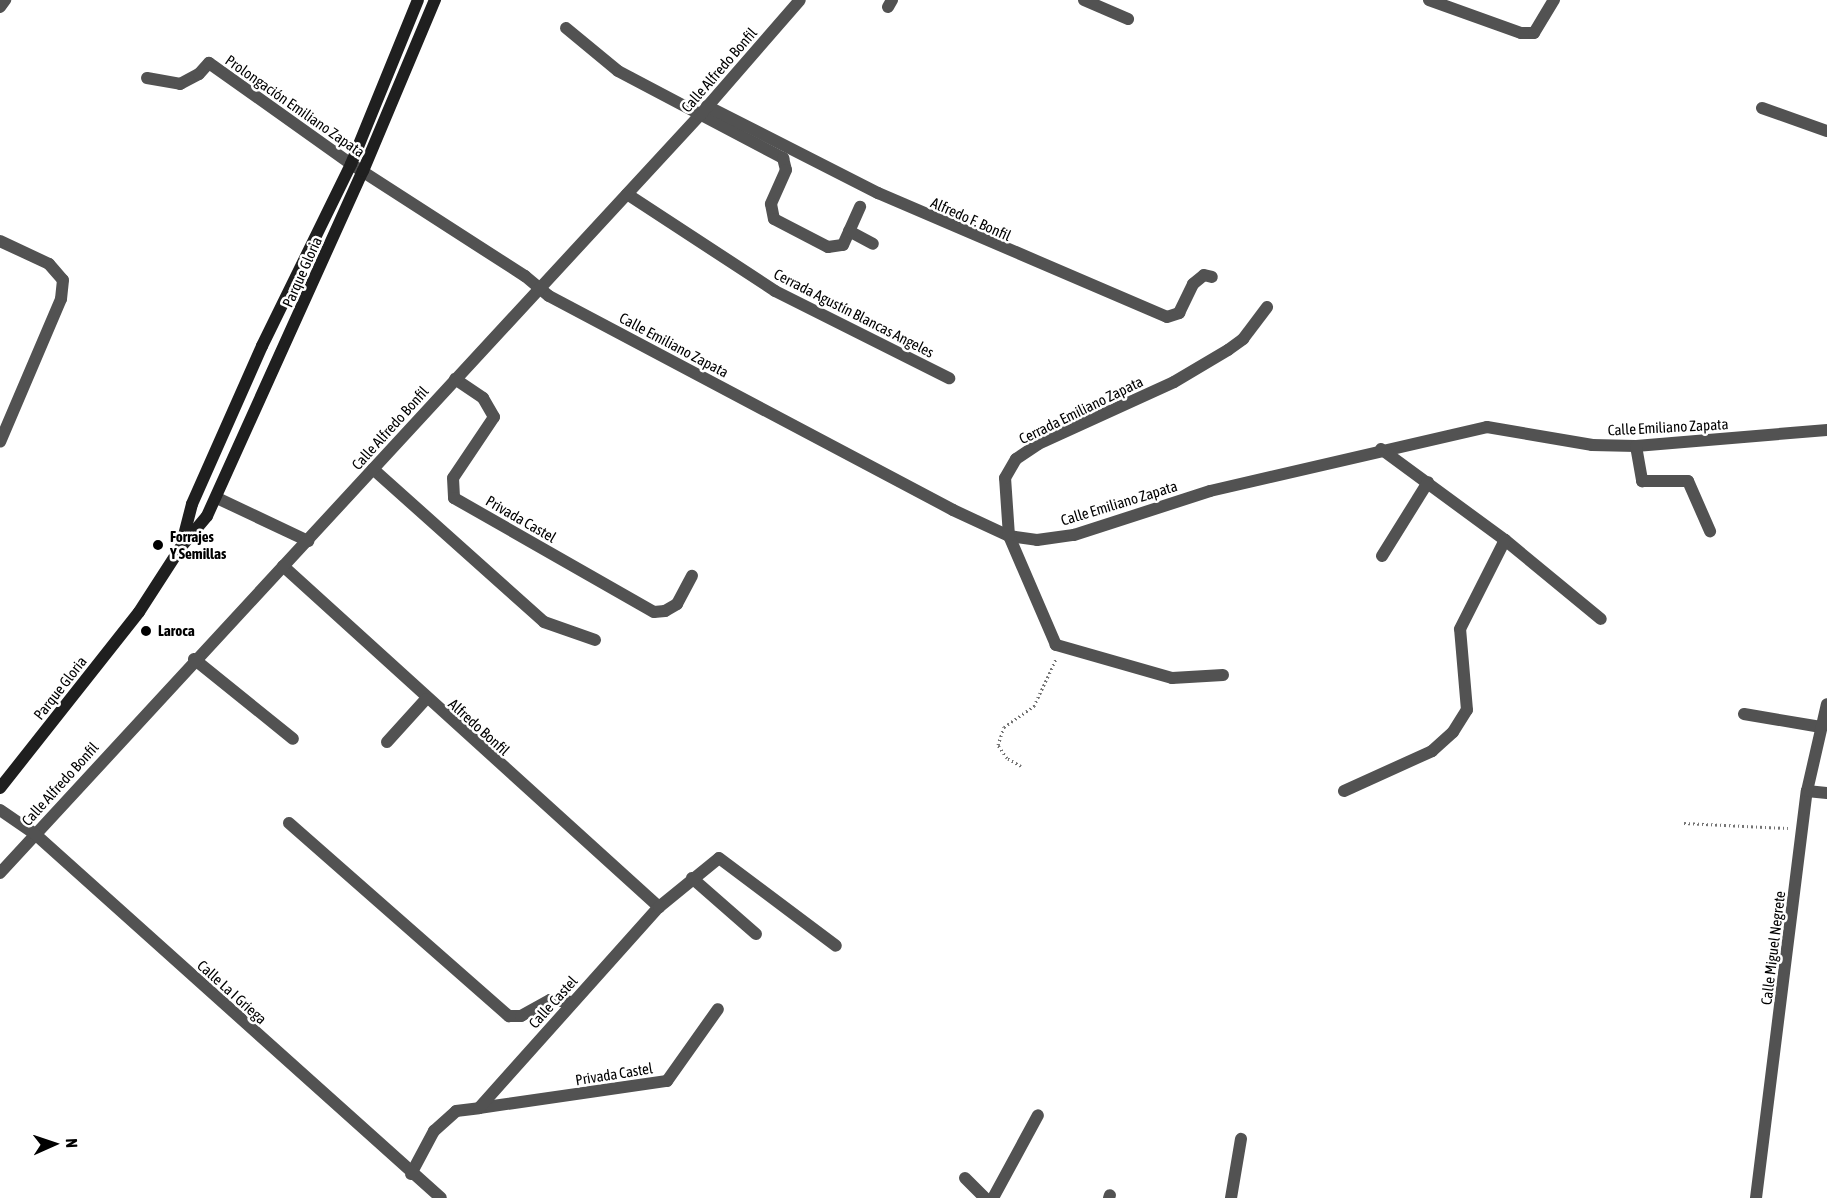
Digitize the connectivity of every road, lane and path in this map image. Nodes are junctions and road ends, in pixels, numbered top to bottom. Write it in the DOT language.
graph roads {
  1 [pos="5,0"];
  2 [pos="418,0"];
  3 [pos="435,0"];
  4 [pos="800,0"];
  5 [pos="1084,0"];
  6 [pos="1429,0"];
  7 [pos="1554,0"];
  8 [pos="0,7"];
  9 [pos="1128,19"];
  10 [pos="566,28"];
  11 [pos="147,78"];
  12 [pos="1762,108"];
  13 [pos="704,110"];
  14 [pos="1827,131"];
  15 [pos="351,164"];
  16 [pos="363,171"];
  17 [pos="627,194"];
  18 [pos="860,207"];
  19 [pos="849,231"];
  20 [pos="0,241"];
  21 [pos="873,244"];
  22 [pos="1212,277"];
  23 [pos="538,286"];
  24 [pos="1267,307"];
  25 [pos="262,346"];
  26 [pos="281,356"];
  27 [pos="949,378"];
  28 [pos="455,379"];
  29 [pos="1827,430"];
  30 [pos="0,442"];
  31 [pos="1636,446"];
  32 [pos="1381,449"];
  33 [pos="373,469"];
  34 [pos="1428,482"];
  35 [pos="216,498"];
  36 [pos="1710,531"];
  37 [pos="1010,536"];
  38 [pos="1506,540"];
  39 [pos="308,541"];
  40 [pos="181,547"];
  41 [pos="1382,556"];
  42 [pos="283,566"];
  43 [pos="692,576"];
  44 [pos="1601,620"];
  45 [pos="596,640"];
  46 [pos="1056,645"];
  47 [pos="194,659"];
  48 [pos="1222,675"];
  49 [pos="426,699"];
  50 [pos="1827,704"];
  51 [pos="1744,714"];
  52 [pos="1821,728"];
  53 [pos="293,739"];
  54 [pos="387,742"];
  55 [pos="1021,766"];
  56 [pos="0,788"];
  57 [pos="1344,791"];
  58 [pos="1806,791"];
  59 [pos="1827,793"];
  60 [pos="0,810"];
  61 [pos="290,823"];
  62 [pos="1684,823"];
  63 [pos="1802,828"];
  64 [pos="35,834"];
  65 [pos="0,873"];
  66 [pos="692,878"];
  67 [pos="659,907"];
  68 [pos="756,934"];
  69 [pos="836,946"];
  70 [pos="572,1002"];
  71 [pos="718,1009"];
  72 [pos="479,1108"];
  73 [pos="1038,1115"];
  74 [pos="1241,1139"];
  75 [pos="411,1174"];
  76 [pos="964,1178"];
  77 [pos="441,1198"];
  78 [pos="986,1198"];
  79 [pos="993,1198"];
  80 [pos="1231,1198"];
  81 [pos="1756,1198"];
  1 -- 8 [label="street"];
  2 -- 15 [label="main road, Parque Gloria"];
  3 -- 16 [label="main road, Parque Gloria"];
  4 -- 13 [label="street, Calle Alfredo Bonfil"];
  5 -- 9 [label="street"];
  6 -- 7 [label="street"];
  10 -- 13 [label="street"];
  11 -- 15 [label="street, Prolongación Emiliano Zapata"];
  12 -- 14 [label="street"];
  13 -- 17 [label="street, Calle Alfredo Bonfil"];
  13 -- 19 [label="street"];
  13 -- 22 [label="street, Alfredo F. Bonfil"];
  15 -- 16 [label="street, Prolongación Emiliano Zapata"];
  15 -- 25 [label="main road, Parque Gloria"];
  16 -- 23 [label="street, Calle Emiliano Zapata"];
  16 -- 26 [label="main road, Parque Gloria"];
  17 -- 23 [label="street, Calle Alfredo Bonfil"];
  17 -- 27 [label="street, Cerrada Agustín Blancas Angeles"];
  18 -- 19 [label="street"];
  19 -- 21 [label="street"];
  20 -- 30 [label="street"];
  23 -- 28 [label="street, Calle Alfredo Bonfil"];
  23 -- 37 [label="street, Calle Emiliano Zapata"];
  24 -- 37 [label="street, Cerrada Emiliano Zapata"];
  25 -- 26 [label="main road"];
  25 -- 40 [label="main road, Parque Gloria"];
  26 -- 35 [label="main road, Parque Gloria"];
  28 -- 33 [label="street, Calle Alfredo Bonfil"];
  28 -- 43 [label="street, Privada Castel"];
  29 -- 31 [label="street, Calle Emiliano Zapata"];
  31 -- 32 [label="street, Calle Emiliano Zapata"];
  31 -- 36 [label="street"];
  32 -- 34 [label="street"];
  32 -- 37 [label="street, Calle Emiliano Zapata"];
  33 -- 39 [label="street, Calle Alfredo Bonfil"];
  33 -- 45 [label="street"];
  34 -- 38 [label="street"];
  34 -- 41 [label="street"];
  35 -- 39 [label="street"];
  35 -- 40 [label="main road, Parque Gloria"];
  37 -- 46 [label="street, Cerrada Emiliano Zapata"];
  38 -- 44 [label="street"];
  38 -- 57 [label="street"];
  39 -- 42 [label="street, Calle Alfredo Bonfil"];
  40 -- 56 [label="main road, Parque Gloria"];
  42 -- 47 [label="street, Calle Alfredo Bonfil"];
  42 -- 49 [label="street, Alfredo Bonfil"];
  46 -- 48 [label="street"];
  46 -- 55 [label="path"];
  47 -- 53 [label="street"];
  47 -- 64 [label="street, Calle Alfredo Bonfil"];
  49 -- 54 [label="street"];
  49 -- 67 [label="street, Alfredo Bonfil"];
  50 -- 52 [label="street, Calle Miguel Negrete"];
  51 -- 52 [label="street"];
  52 -- 58 [label="street, Calle Miguel Negrete"];
  58 -- 59 [label="street"];
  58 -- 63 [label="street, Calle Miguel Negrete"];
  60 -- 64 [label="street, Calle La I Griega"];
  61 -- 70 [label="street"];
  62 -- 63 [label="path"];
  63 -- 81 [label="street, Calle Miguel Negrete"];
  64 -- 65 [label="street, Calle Alfredo Bonfil"];
  64 -- 75 [label="street, Calle La I Griega"];
  66 -- 67 [label="street, Calle Castel"];
  66 -- 68 [label="street"];
  66 -- 69 [label="street, Calle Castel"];
  67 -- 70 [label="street, Calle Castel"];
  70 -- 72 [label="street, Calle Castel"];
  71 -- 72 [label="street, Privada Castel"];
  72 -- 75 [label="street"];
  73 -- 79 [label="street"];
  74 -- 80 [label="street"];
  75 -- 77 [label="street, Calle La I Griega"];
  76 -- 78 [label="street"];
}
